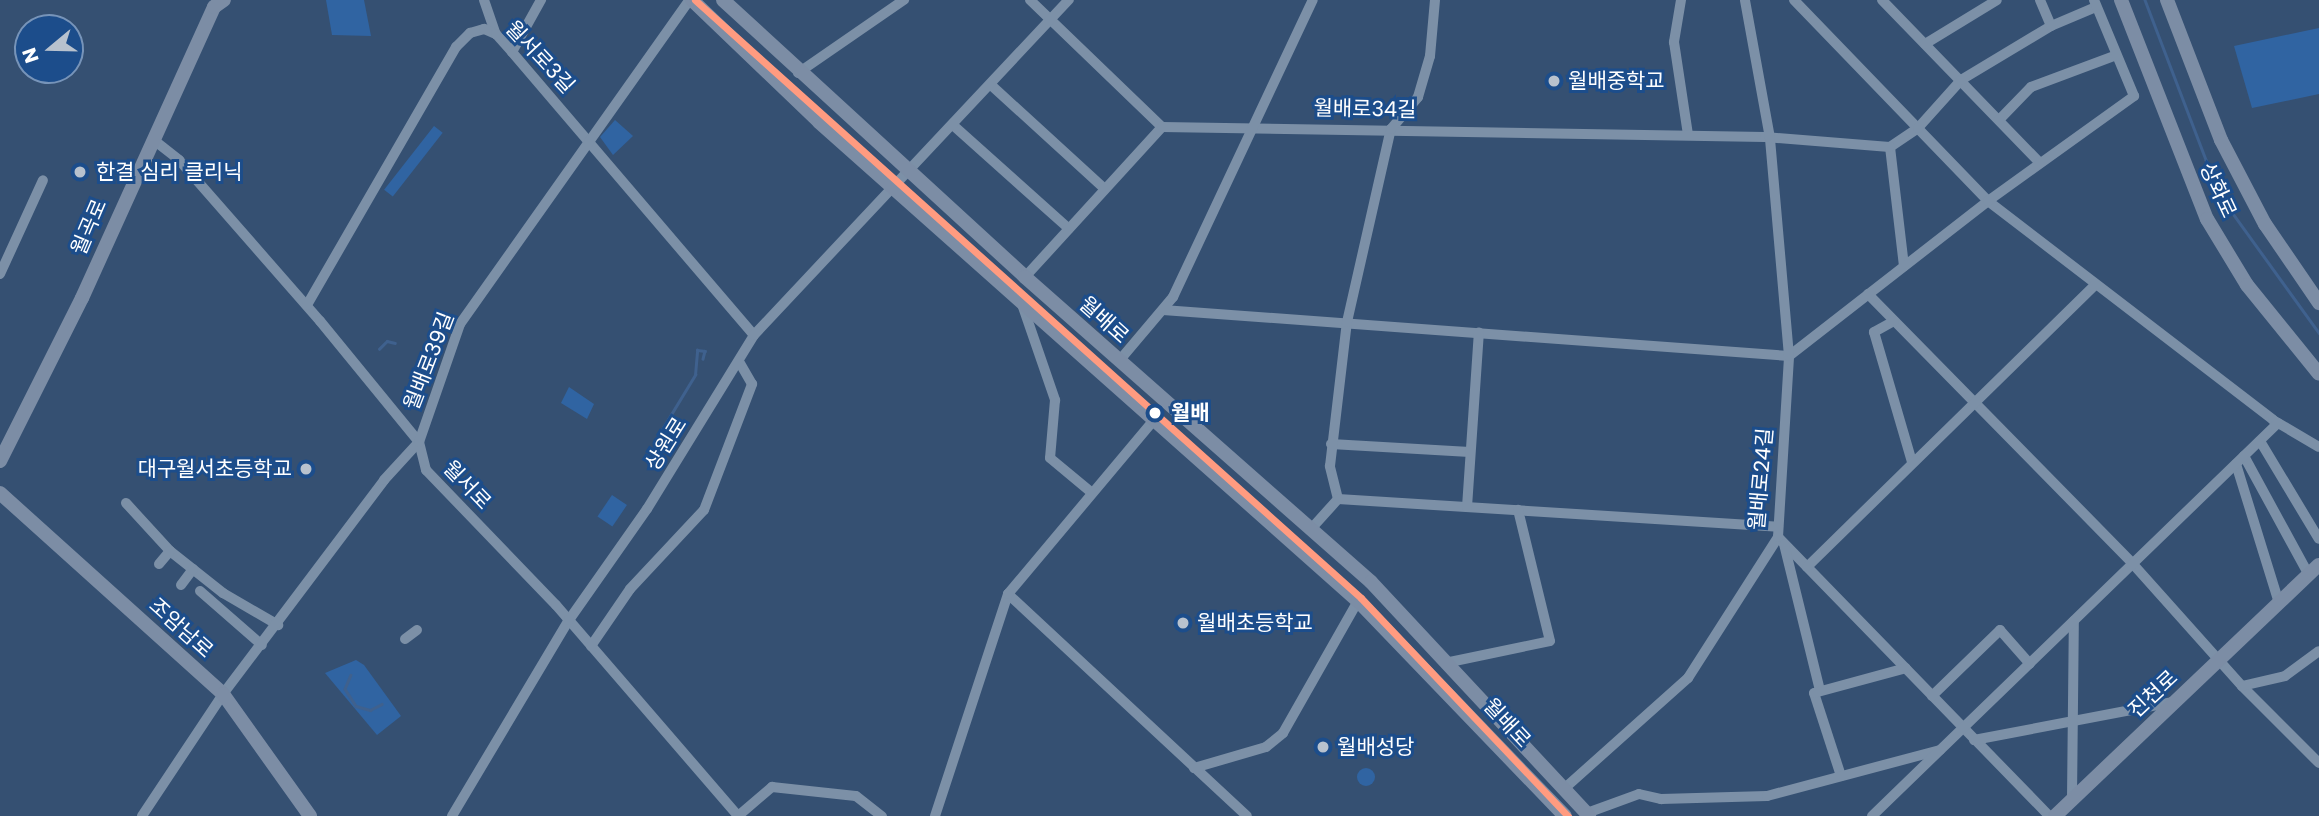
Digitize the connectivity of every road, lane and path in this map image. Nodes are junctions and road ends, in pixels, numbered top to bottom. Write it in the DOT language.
graph roads {
  1 [pos="484,0"];
  2 [pos="541,0"];
  3 [pos="690,0"];
  4 [pos="904,0"];
  5 [pos="1030,0"];
  6 [pos="1069,0"];
  7 [pos="1313,0"];
  8 [pos="1435,0"];
  9 [pos="1681,0"];
  10 [pos="1745,0"];
  11 [pos="1883,0"];
  12 [pos="1997,0"];
  13 [pos="2040,0"];
  14 [pos="2121,0"];
  15 [pos="2167,0"];
  16 [pos="218,1"];
  17 [pos="1801,2"];
  18 [pos="732,4"];
  19 [pos="2095,4"];
  20 [pos="1051,19"];
  21 [pos="2051,26"];
  22 [pos="496,34"];
  23 [pos="1925,44"];
  24 [pos="512,52"];
  25 [pos="2115,56"];
  26 [pos="798,73"];
  27 [pos="1961,80"];
  28 [pos="991,85"];
  29 [pos="1999,120"];
  30 [pos="954,125"];
  31 [pos="1253,125"];
  32 [pos="1162,127"];
  33 [pos="1918,128"];
  34 [pos="1391,129"];
  35 [pos="1688,135"];
  36 [pos="1770,138"];
  37 [pos="588,139"];
  38 [pos="155,141"];
  39 [pos="1890,147"];
  40 [pos="2040,163"];
  41 [pos="909,173"];
  42 [pos="43,180"];
  43 [pos="896,187"];
  44 [pos="1105,190"];
  45 [pos="1988,201"];
  46 [pos="1069,229"];
  47 [pos="1904,266"];
  48 [pos="0,274"];
  49 [pos="1025,277"];
  50 [pos="2096,284"];
  51 [pos="1868,294"];
  52 [pos="1020,297"];
  53 [pos="2319,303"];
  54 [pos="307,305"];
  55 [pos="1163,310"];
  56 [pos="1894,321"];
  57 [pos="1347,322"];
  58 [pos="1479,332"];
  59 [pos="754,335"];
  60 [pos="1789,356"];
  61 [pos="1119,361"];
  62 [pos="740,363"];
  63 [pos="2319,374"];
  64 [pos="1973,402"];
  65 [pos="1154,419"];
  66 [pos="2278,423"];
  67 [pos="2260,441"];
  68 [pos="419,442"];
  69 [pos="1331,444"];
  70 [pos="2319,447"];
  71 [pos="1471,452"];
  72 [pos="2240,460"];
  73 [pos="0,461"];
  74 [pos="1912,462"];
  75 [pos="1091,492"];
  76 [pos="0,493"];
  77 [pos="1338,499"];
  78 [pos="126,503"];
  79 [pos="1466,506"];
  80 [pos="1518,510"];
  81 [pos="1311,529"];
  82 [pos="1780,536"];
  83 [pos="2319,539"];
  84 [pos="170,551"];
  85 [pos="2132,563"];
  86 [pos="159,564"];
  87 [pos="1807,566"];
  88 [pos="193,569"];
  89 [pos="2314,570"];
  90 [pos="181,585"];
  91 [pos="200,591"];
  92 [pos="1008,594"];
  93 [pos="1358,601"];
  94 [pos="2279,603"];
  95 [pos="569,620"];
  96 [pos="2074,621"];
  97 [pos="278,625"];
  98 [pos="417,630"];
  99 [pos="405,639"];
  100 [pos="262,645"];
  101 [pos="591,646"];
  102 [pos="2319,652"];
  103 [pos="2219,660"];
  104 [pos="1445,663"];
  105 [pos="2030,664"];
  106 [pos="1906,668"];
  107 [pos="2242,686"];
  108 [pos="1817,692"];
  109 [pos="223,694"];
  110 [pos="1932,696"];
  111 [pos="2176,702"];
  112 [pos="2073,723"];
  113 [pos="1964,729"];
  114 [pos="1974,740"];
  115 [pos="1943,749"];
  116 [pos="2319,763"];
  117 [pos="1194,768"];
  118 [pos="1841,776"];
  119 [pos="1566,787"];
  120 [pos="2072,798"];
  121 [pos="1559,814"];
  122 [pos="1588,815"];
  123 [pos="142,816"];
  124 [pos="310,816"];
  125 [pos="452,816"];
  126 [pos="738,816"];
  127 [pos="882,816"];
  128 [pos="935,816"];
  129 [pos="1247,816"];
  130 [pos="1872,816"];
  131 [pos="2052,816"];
  1 -- 22 [label="street"];
  2 -- 24 [label="street"];
  3 -- 37 [label="street, 월배로39길"];
  3 -- 43 [label="main road, 월배로"];
  4 -- 26 [label="street"];
  5 -- 20 [label="street"];
  6 -- 20 [label="street, 상원로"];
  7 -- 31 [label="street"];
  8 -- 34 [label="street"];
  9 -- 35 [label="street"];
  10 -- 36 [label="street, 월배로24길"];
  11 -- 23 [label="street"];
  12 -- 23 [label="street"];
  13 -- 21 [label="street"];
  14 -- 63 [label="main road, 상화로"];
  15 -- 53 [label="main road, 상화로"];
  16 -- 38 [label="main road, 월곡로"];
  17 -- 33 [label="street"];
  18 -- 26 [label="main road, 월배로"];
  19 -- 21 [label="street"];
  19 -- 25 [label="street"];
  20 -- 28 [label="street, 상원로"];
  20 -- 32 [label="street"];
  21 -- 27 [label="street"];
  22 -- 24 [label="street, 월서로3길"];
  22 -- 54 [label="street, 월서로3길"];
  23 -- 27 [label="street"];
  24 -- 37 [label="street, 월서로3길"];
  25 -- 29 [label="street"];
  25 -- 40 [label="street"];
  26 -- 41 [label="main road, 월배로"];
  27 -- 29 [label="street"];
  27 -- 33 [label="street"];
  28 -- 30 [label="street, 상원로"];
  28 -- 44 [label="street"];
  29 -- 40 [label="street"];
  30 -- 41 [label="street, 상원로"];
  30 -- 46 [label="street"];
  31 -- 32 [label="street, 월배로34길"];
  31 -- 34 [label="street, 월배로34길"];
  31 -- 55 [label="street"];
  32 -- 44 [label="street"];
  33 -- 39 [label="street"];
  33 -- 45 [label="street"];
  34 -- 35 [label="street, 월배로34길"];
  34 -- 57 [label="street"];
  35 -- 36 [label="street, 월배로34길"];
  36 -- 39 [label="street"];
  36 -- 60 [label="street, 월배로24길"];
  37 -- 59 [label="street, 월서로3길"];
  37 -- 68 [label="street, 월배로39길"];
  38 -- 54 [label="street, 월서로"];
  38 -- 73 [label="main road, 월곡로"];
  39 -- 47 [label="street"];
  40 -- 45 [label="street"];
  41 -- 43 [label="street, 상원로"];
  41 -- 49 [label="main road, 월배로"];
  42 -- 48 [label="street"];
  43 -- 52 [label="main road, 월배로"];
  43 -- 59 [label="street, 상원로"];
  44 -- 46 [label="street"];
  45 -- 47 [label="street"];
  45 -- 50 [label="street"];
  46 -- 49 [label="street"];
  47 -- 51 [label="street"];
  49 -- 61 [label="main road, 월배로"];
  50 -- 64 [label="street"];
  50 -- 66 [label="street"];
  51 -- 56 [label="street"];
  51 -- 60 [label="street"];
  52 -- 65 [label="main road, 월배로"];
  52 -- 75 [label="street"];
  54 -- 68 [label="street, 월서로"];
  55 -- 57 [label="street"];
  55 -- 61 [label="street"];
  56 -- 64 [label="street"];
  56 -- 74 [label="street"];
  57 -- 58 [label="street"];
  57 -- 69 [label="street"];
  58 -- 60 [label="street"];
  58 -- 71 [label="street"];
  59 -- 62 [label="street, 상원로"];
  60 -- 82 [label="street, 월배로24길"];
  61 -- 81 [label="main road, 월배로"];
  62 -- 95 [label="street, 상원로"];
  62 -- 101 [label="street"];
  64 -- 74 [label="street"];
  64 -- 85 [label="street"];
  65 -- 75 [label="street"];
  65 -- 93 [label="main road, 월배로"];
  66 -- 67 [label="street"];
  66 -- 70 [label="street"];
  67 -- 72 [label="street"];
  67 -- 83 [label="street"];
  68 -- 95 [label="street, 월서로"];
  68 -- 97 [label="street, 월배로39길"];
  69 -- 71 [label="street"];
  69 -- 77 [label="street"];
  71 -- 79 [label="street"];
  72 -- 85 [label="street"];
  72 -- 89 [label="street"];
  72 -- 94 [label="street"];
  74 -- 87 [label="street"];
  75 -- 92 [label="street"];
  76 -- 109 [label="main road, 조암남로"];
  77 -- 79 [label="street"];
  77 -- 81 [label="street"];
  78 -- 84 [label="street"];
  79 -- 80 [label="street"];
  80 -- 82 [label="street"];
  80 -- 104 [label="street"];
  81 -- 104 [label="main road, 월배로"];
  82 -- 87 [label="street"];
  82 -- 108 [label="street"];
  82 -- 119 [label="street, 월배로24길"];
  84 -- 86 [label="street"];
  84 -- 88 [label="street"];
  85 -- 96 [label="street"];
  85 -- 103 [label="street"];
  87 -- 106 [label="street"];
  88 -- 90 [label="street"];
  88 -- 97 [label="street"];
  89 -- 94 [label="main road, 진천로"];
  91 -- 100 [label="street"];
  92 -- 117 [label="street"];
  92 -- 128 [label="street"];
  93 -- 117 [label="street"];
  93 -- 121 [label="main road, 월배로"];
  94 -- 103 [label="main road, 진천로"];
  95 -- 101 [label="street, 월서로"];
  95 -- 125 [label="street, 상원로"];
  96 -- 105 [label="street"];
  96 -- 112 [label="street"];
  97 -- 100 [label="street, 월배로39길"];
  98 -- 99 [label="street"];
  100 -- 109 [label="street, 월배로39길"];
  101 -- 126 [label="street, 월서로"];
  102 -- 107 [label="street"];
  103 -- 107 [label="street"];
  103 -- 111 [label="main road, 진천로"];
  104 -- 119 [label="main road, 월배로"];
  105 -- 110 [label="street"];
  105 -- 113 [label="street"];
  106 -- 108 [label="street"];
  106 -- 110 [label="street"];
  107 -- 116 [label="street"];
  108 -- 118 [label="street"];
  109 -- 123 [label="street, 월배로39길"];
  109 -- 124 [label="main road, 조암남로"];
  110 -- 113 [label="street"];
  111 -- 112 [label="street"];
  111 -- 120 [label="main road, 진천로"];
  112 -- 114 [label="street"];
  112 -- 120 [label="street"];
  113 -- 114 [label="street"];
  113 -- 115 [label="street"];
  114 -- 131 [label="street"];
  115 -- 118 [label="street"];
  115 -- 130 [label="street"];
  117 -- 129 [label="street"];
  118 -- 122 [label="street"];
  119 -- 122 [label="main road, 월배로"];
  120 -- 131 [label="main road, 진천로"];
  126 -- 127 [label="street, 월서로"];
}
